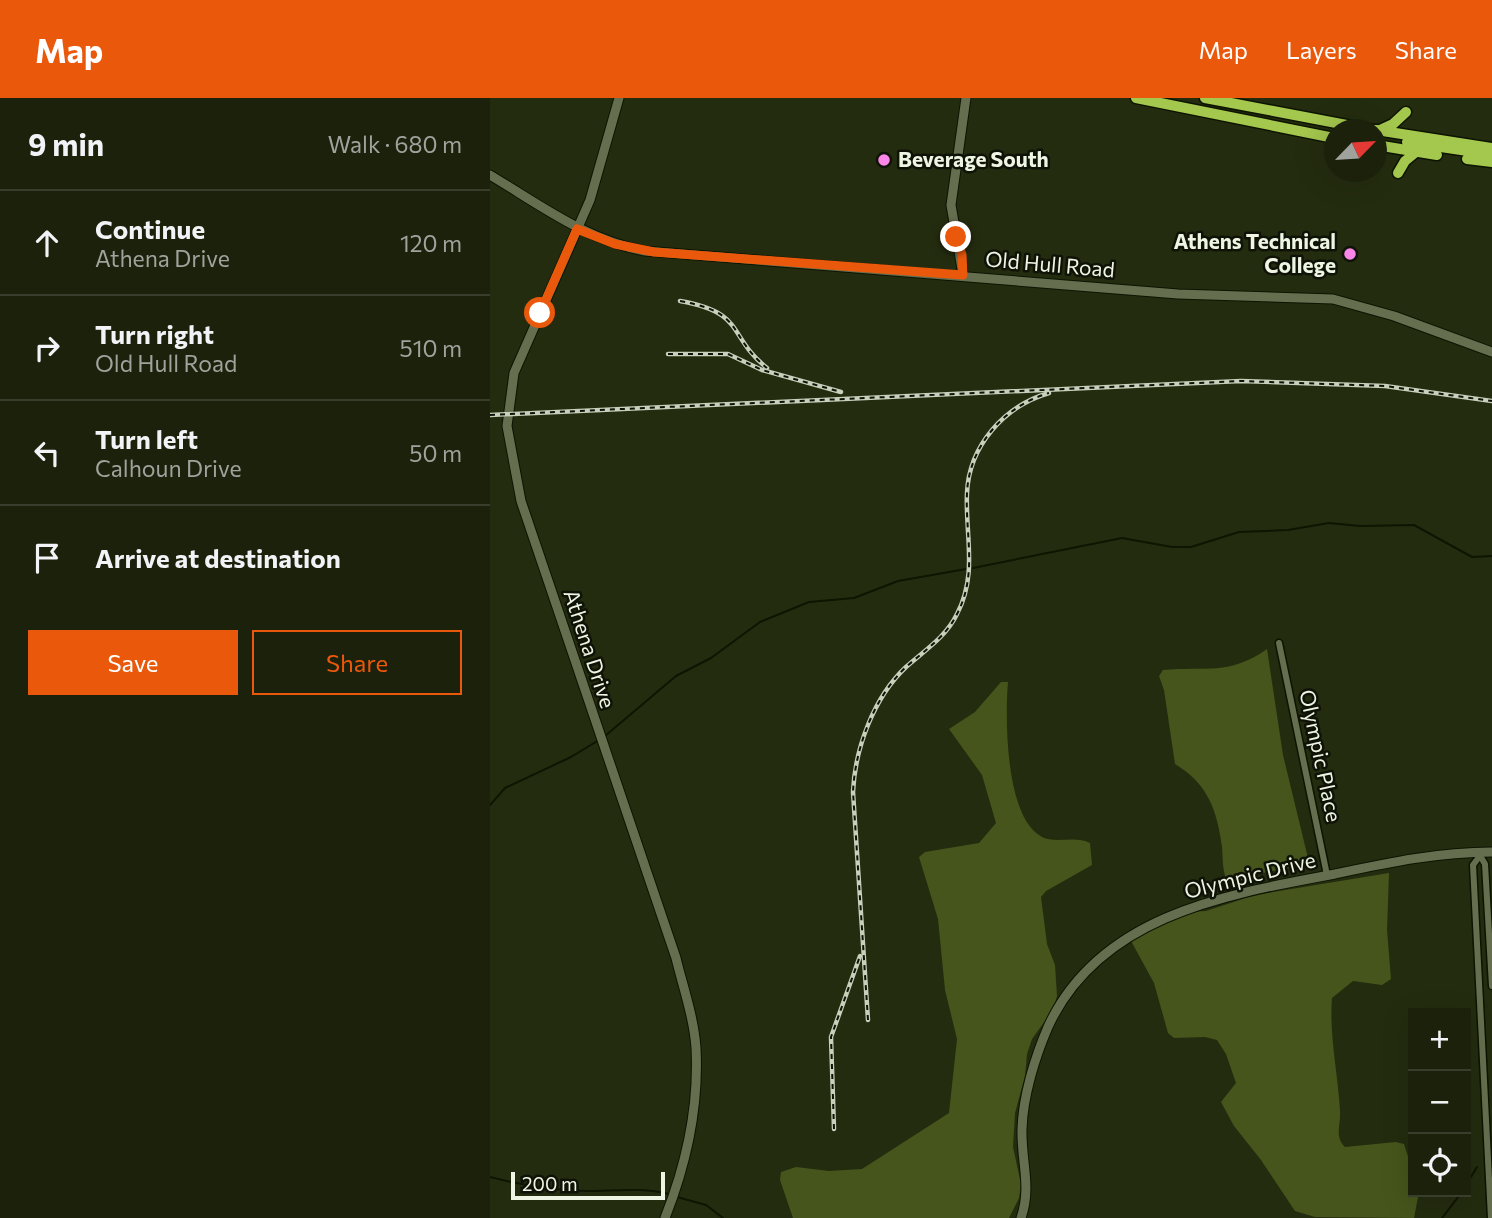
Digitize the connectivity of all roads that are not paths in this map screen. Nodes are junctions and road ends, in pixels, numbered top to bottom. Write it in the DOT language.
graph roads {
  1 [pos="619,98"];
  2 [pos="966,98"];
  3 [pos="1136,98"];
  4 [pos="1205,98"];
  5 [pos="1406,112"];
  6 [pos="1223,117"];
  7 [pos="1324,122"];
  8 [pos="1387,127"];
  9 [pos="1324,128"];
  10 [pos="1387,134"];
  11 [pos="1324,136"];
  12 [pos="1387,136"];
  13 [pos="1387,147"];
  14 [pos="1492,148"];
  15 [pos="1416,152"];
  16 [pos="1492,154"];
  17 [pos="1492,162"];
  18 [pos="1398,173"];
  19 [pos="490,175"];
  20 [pos="577,229"];
  21 [pos="963,275"];
  22 [pos="1492,352"];
  23 [pos="1279,643"];
  24 [pos="1492,852"];
  25 [pos="1479,855"];
  26 [pos="1327,875"];
  27 [pos="1492,986"];
  28 [pos="1489,1074"];
  29 [pos="1490,1146"];
  30 [pos="1491,1217"];
  31 [pos="665,1218"];
  32 [pos="1021,1218"];
  1 -- 20 [label="street, Athena Drive"];
  2 -- 21 [label="street"];
  3 -- 6 [label="highway"];
  4 -- 7 [label="highway"];
  5 -- 8 [label="highway"];
  6 -- 9 [label="highway"];
  6 -- 11 [label="highway"];
  10 -- 14 [label="highway"];
  12 -- 16 [label="highway"];
  13 -- 15 [label="highway"];
  15 -- 17 [label="highway"];
  15 -- 18 [label="highway"];
  19 -- 20 [label="street, Old Hull Road"];
  20 -- 21 [label="street, Old Hull Road"];
  20 -- 31 [label="street, Athena Drive"];
  21 -- 22 [label="street, Old Hull Road"];
  23 -- 26 [label="street, Olympic Place"];
  24 -- 25 [label="street, Olympic Drive"];
  25 -- 26 [label="street, Olympic Drive"];
  25 -- 27 [label="street"];
  25 -- 28 [label="street"];
  26 -- 32 [label="street, Olympic Drive"];
  28 -- 29 [label="street"];
  29 -- 30 [label="street"];
}
